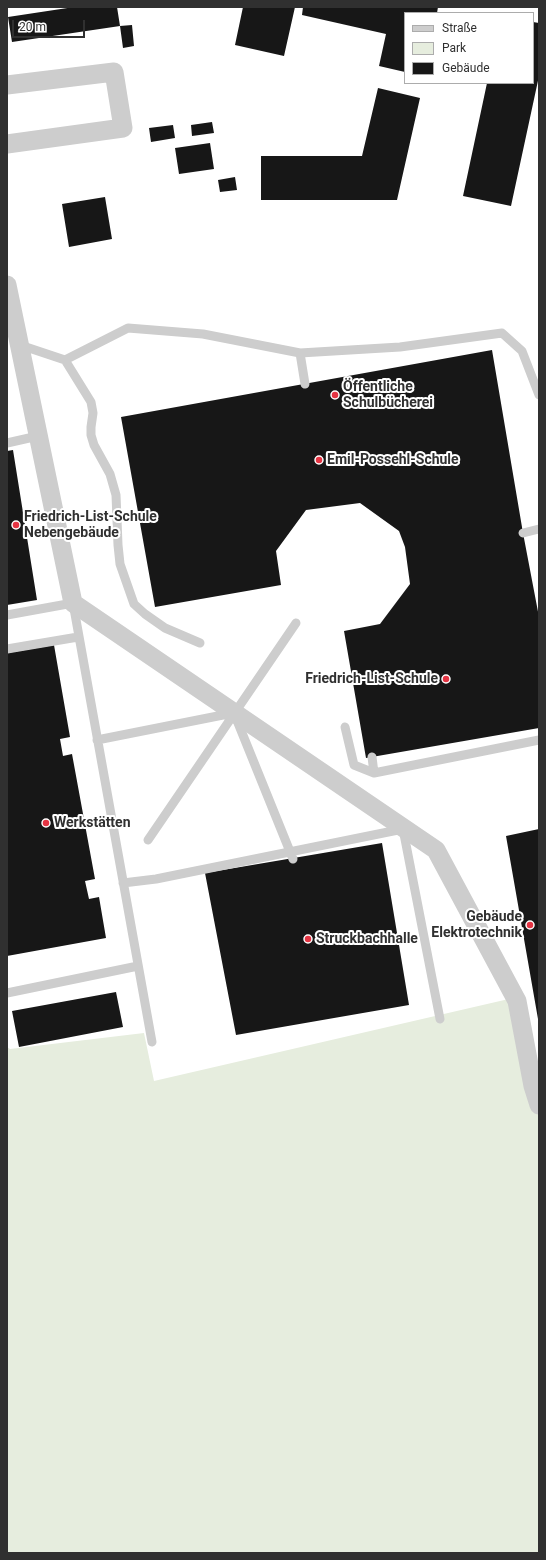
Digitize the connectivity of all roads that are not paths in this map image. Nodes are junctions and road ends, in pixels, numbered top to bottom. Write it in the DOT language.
graph roads {
  1 [pos="7,85"];
  2 [pos="7,144"];
  3 [pos="7,285"];
  4 [pos="20,345"];
  5 [pos="300,353"];
  6 [pos="65,360"];
  7 [pos="305,384"];
  8 [pos="539,395"];
  9 [pos="38,436"];
  10 [pos="7,442"];
  11 [pos="539,529"];
  12 [pos="523,533"];
  13 [pos="73,603"];
  14 [pos="7,616"];
  15 [pos="296,623"];
  16 [pos="78,637"];
  17 [pos="200,643"];
  18 [pos="7,649"];
  19 [pos="234,713"];
  20 [pos="345,727"];
  21 [pos="97,740"];
  22 [pos="539,740"];
  23 [pos="372,757"];
  24 [pos="374,773"];
  25 [pos="148,840"];
  26 [pos="292,855"];
  27 [pos="123,883"];
  28 [pos="138,966"];
  29 [pos="7,993"];
  30 [pos="440,1019"];
  31 [pos="152,1042"];
  32 [pos="539,1105"];
  1 -- 2 [label="street"];
  3 -- 4 [label="street"];
  4 -- 6 [label="lane"];
  4 -- 9 [label="street"];
  5 -- 6 [label="lane"];
  5 -- 7 [label="lane"];
  5 -- 8 [label="lane"];
  6 -- 17 [label="lane"];
  9 -- 10 [label="lane"];
  9 -- 13 [label="street"];
  11 -- 12 [label="lane"];
  13 -- 14 [label="lane"];
  13 -- 16 [label="lane"];
  13 -- 19 [label="street"];
  15 -- 19 [label="lane"];
  16 -- 18 [label="lane"];
  16 -- 21 [label="lane"];
  19 -- 21 [label="lane"];
  19 -- 25 [label="lane"];
  19 -- 26 [label="lane"];
  19 -- 32 [label="street"];
  20 -- 24 [label="lane"];
  21 -- 27 [label="lane"];
  22 -- 24 [label="lane"];
  23 -- 24 [label="lane"];
  26 -- 27 [label="lane"];
  26 -- 30 [label="lane"];
  27 -- 28 [label="lane"];
  28 -- 29 [label="lane"];
  28 -- 31 [label="lane"];
}
